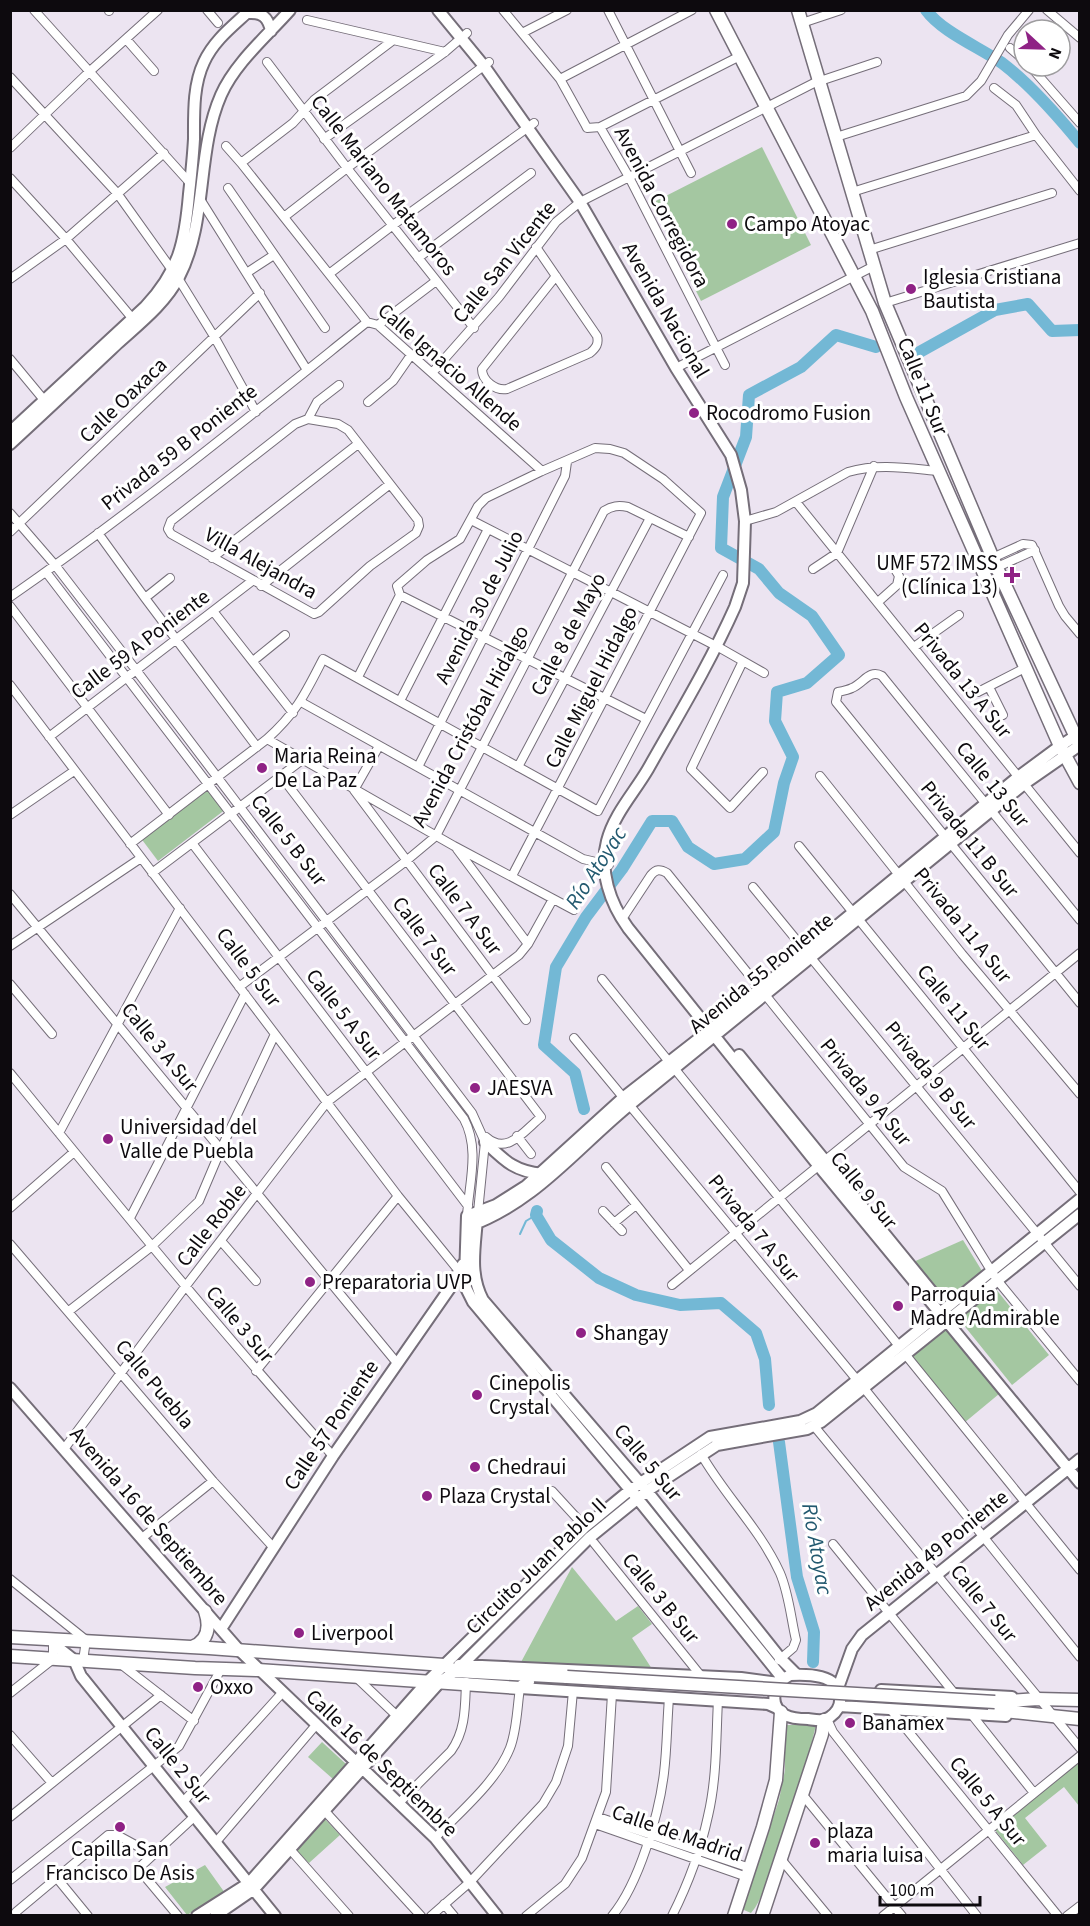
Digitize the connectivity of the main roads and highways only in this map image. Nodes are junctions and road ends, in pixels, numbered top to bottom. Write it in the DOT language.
graph roads {
  1 [pos="438,10"];
  2 [pos="446,10"];
  3 [pos="716,10"];
  4 [pos="249,12"];
  5 [pos="287,12"];
  6 [pos="800,16"];
  7 [pos="271,31"];
  8 [pos="464,36"];
  9 [pos="175,274"];
  10 [pos="10,432"];
  11 [pos="10,444"];
  12 [pos="1078,741"];
  13 [pos="1062,750"];
  14 [pos="1080,783"];
  15 [pos="623,917"];
  16 [pos="715,1031"];
  17 [pos="627,1101"];
  18 [pos="484,1138"];
  19 [pos="542,1174"];
  20 [pos="1080,1199"];
  21 [pos="1080,1214"];
  22 [pos="471,1217"];
  23 [pos="466,1274"];
  24 [pos="993,1275"];
  25 [pos="946,1314"];
  26 [pos="506,1333"];
  27 [pos="860,1384"];
  28 [pos="10,1388"];
  29 [pos="1075,1466"];
  30 [pos="1080,1483"];
  31 [pos="644,1487"];
  32 [pos="634,1494"];
  33 [pos="205,1611"];
  34 [pos="221,1629"];
  35 [pos="10,1636"];
  36 [pos="53,1639"];
  37 [pos="192,1647"];
  38 [pos="239,1650"];
  39 [pos="10,1656"];
  40 [pos="78,1661"];
  41 [pos="777,1662"];
  42 [pos="444,1665"];
  43 [pos="463,1668"];
  44 [pos="258,1670"];
  45 [pos="797,1675"];
  46 [pos="781,1681"];
  47 [pos="427,1682"];
  48 [pos="440,1682"];
  49 [pos="569,1684"];
  50 [pos="838,1689"];
  51 [pos="1038,1699"];
  52 [pos="1080,1700"];
  53 [pos="839,1706"];
  54 [pos="994,1706"];
  55 [pos="779,1710"];
  56 [pos="1055,1718"];
  57 [pos="1080,1719"];
  58 [pos="826,1720"];
  59 [pos="358,1765"];
  60 [pos="251,1886"];
  61 [pos="734,1915"];
  62 [pos="197,1916"];
  63 [pos="215,1916"];
  64 [pos="275,1916"];
  65 [pos="497,1916"];
  66 [pos="762,1916"];
  1 -- 8 [label="main road, Avenida Nacional"];
  2 -- 8 [label="main road, Avenida Nacional"];
  3 -- 13 [label="main road, Calle 11 Sur"];
  4 -- 7 [label="main road"];
  4 -- 9 [label="main road"];
  5 -- 7 [label="main road"];
  6 -- 12 [label="main road, Calle 11 Sur"];
  7 -- 9 [label="main road"];
  8 -- 15 [label="main road, Avenida Nacional"];
  9 -- 10 [label="main road"];
  9 -- 11 [label="main road"];
  12 -- 13 [label="main road, Avenida 55 Poniente"];
  13 -- 14 [label="main road, Calle 11 Sur"];
  13 -- 16 [label="main road, Avenida 55 Poniente"];
  15 -- 16 [label="main road, Calle 9 Sur"];
  16 -- 17 [label="main road, Avenida 55 Poniente"];
  16 -- 25 [label="main road, Calle 9 Sur"];
  17 -- 19 [label="main road, Avenida 55 Poniente"];
  17 -- 22 [label="main road, Avenida 55 Poniente"];
  18 -- 19 [label="main road"];
  19 -- 22 [label="main road, Avenida 55 Poniente"];
  20 -- 24 [label="main road, Circuito Juan Pablo II"];
  21 -- 24 [label="main road, Circuito Juan Pablo II"];
  22 -- 23 [label="main road"];
  22 -- 23 [label="main road"];
  23 -- 26 [label="main road, Calle 5 Sur"];
  23 -- 26 [label="main road, Calle 5 Sur"];
  23 -- 34 [label="main road, Calle 57 Poniente"];
  24 -- 25 [label="main road, Circuito Juan Pablo II"];
  25 -- 27 [label="main road, Circuito Juan Pablo II"];
  25 -- 29 [label="main road, Calle 9 Sur"];
  26 -- 31 [label="main road, Calle 5 Sur"];
  26 -- 32 [label="main road, Calle 5 Sur"];
  27 -- 31 [label="main road, Circuito Juan Pablo II"];
  27 -- 31 [label="main road, Circuito Juan Pablo II"];
  28 -- 33 [label="main road, Avenida 16 de Septiembre"];
  29 -- 30 [label="main road, Calle 9 Sur"];
  29 -- 50 [label="main road, Avenida 49 Poniente"];
  31 -- 32 [label="main road, Circuito Juan Pablo II"];
  31 -- 41 [label="main road, Calle 5 Sur"];
  32 -- 41 [label="main road, Calle 5 Sur"];
  32 -- 42 [label="main road, Circuito Juan Pablo II"];
  32 -- 43 [label="main road, Circuito Juan Pablo II"];
  33 -- 34 [label="main road, Avenida 16 de Septiembre"];
  33 -- 37 [label="main road"];
  34 -- 38 [label="main road, Avenida 16 de Septiembre"];
  35 -- 36 [label="main road"];
  36 -- 37 [label="main road"];
  36 -- 40 [label="main road, Calle 2 Sur"];
  37 -- 38 [label="main road"];
  38 -- 42 [label="main road"];
  38 -- 44 [label="main road, Avenida 16 de Septiembre"];
  39 -- 40 [label="main road"];
  40 -- 44 [label="main road"];
  40 -- 60 [label="main road, Calle 2 Sur"];
  41 -- 45 [label="main road, Calle 5 Sur"];
  41 -- 46 [label="main road, Calle 5 Sur"];
  42 -- 43 [label="main road"];
  42 -- 47 [label="main road, Circuito Juan Pablo II"];
  42 -- 48 [label="main road, Circuito Juan Pablo II"];
  43 -- 46 [label="main road"];
  43 -- 48 [label="main road, Circuito Juan Pablo II"];
  43 -- 49 [label="main road"];
  44 -- 47 [label="main road"];
  44 -- 59 [label="main road, Calle 16 de Septiembre"];
  45 -- 46 [label="main road"];
  45 -- 50 [label="main road"];
  46 -- 55 [label="main road"];
  47 -- 48 [label="main road"];
  47 -- 59 [label="main road, Circuito Juan Pablo II"];
  48 -- 49 [label="main road"];
  48 -- 59 [label="main road, Circuito Juan Pablo II"];
  49 -- 54 [label="main road"];
  49 -- 55 [label="main road"];
  50 -- 51 [label="main road"];
  50 -- 53 [label="main road"];
  51 -- 52 [label="main road"];
  51 -- 54 [label="main road"];
  53 -- 56 [label="main road"];
  53 -- 58 [label="main road"];
  54 -- 56 [label="main road"];
  55 -- 58 [label="main road"];
  55 -- 61 [label="main road"];
  56 -- 57 [label="main road"];
  58 -- 66 [label="main road"];
  59 -- 60 [label="main road, Circuito Juan Pablo II"];
  59 -- 65 [label="main road, Calle 16 de Septiembre"];
  60 -- 62 [label="main road, Circuito Juan Pablo II"];
  60 -- 63 [label="main road, Circuito Juan Pablo II"];
  60 -- 64 [label="main road, Calle 2 Sur"];
}
